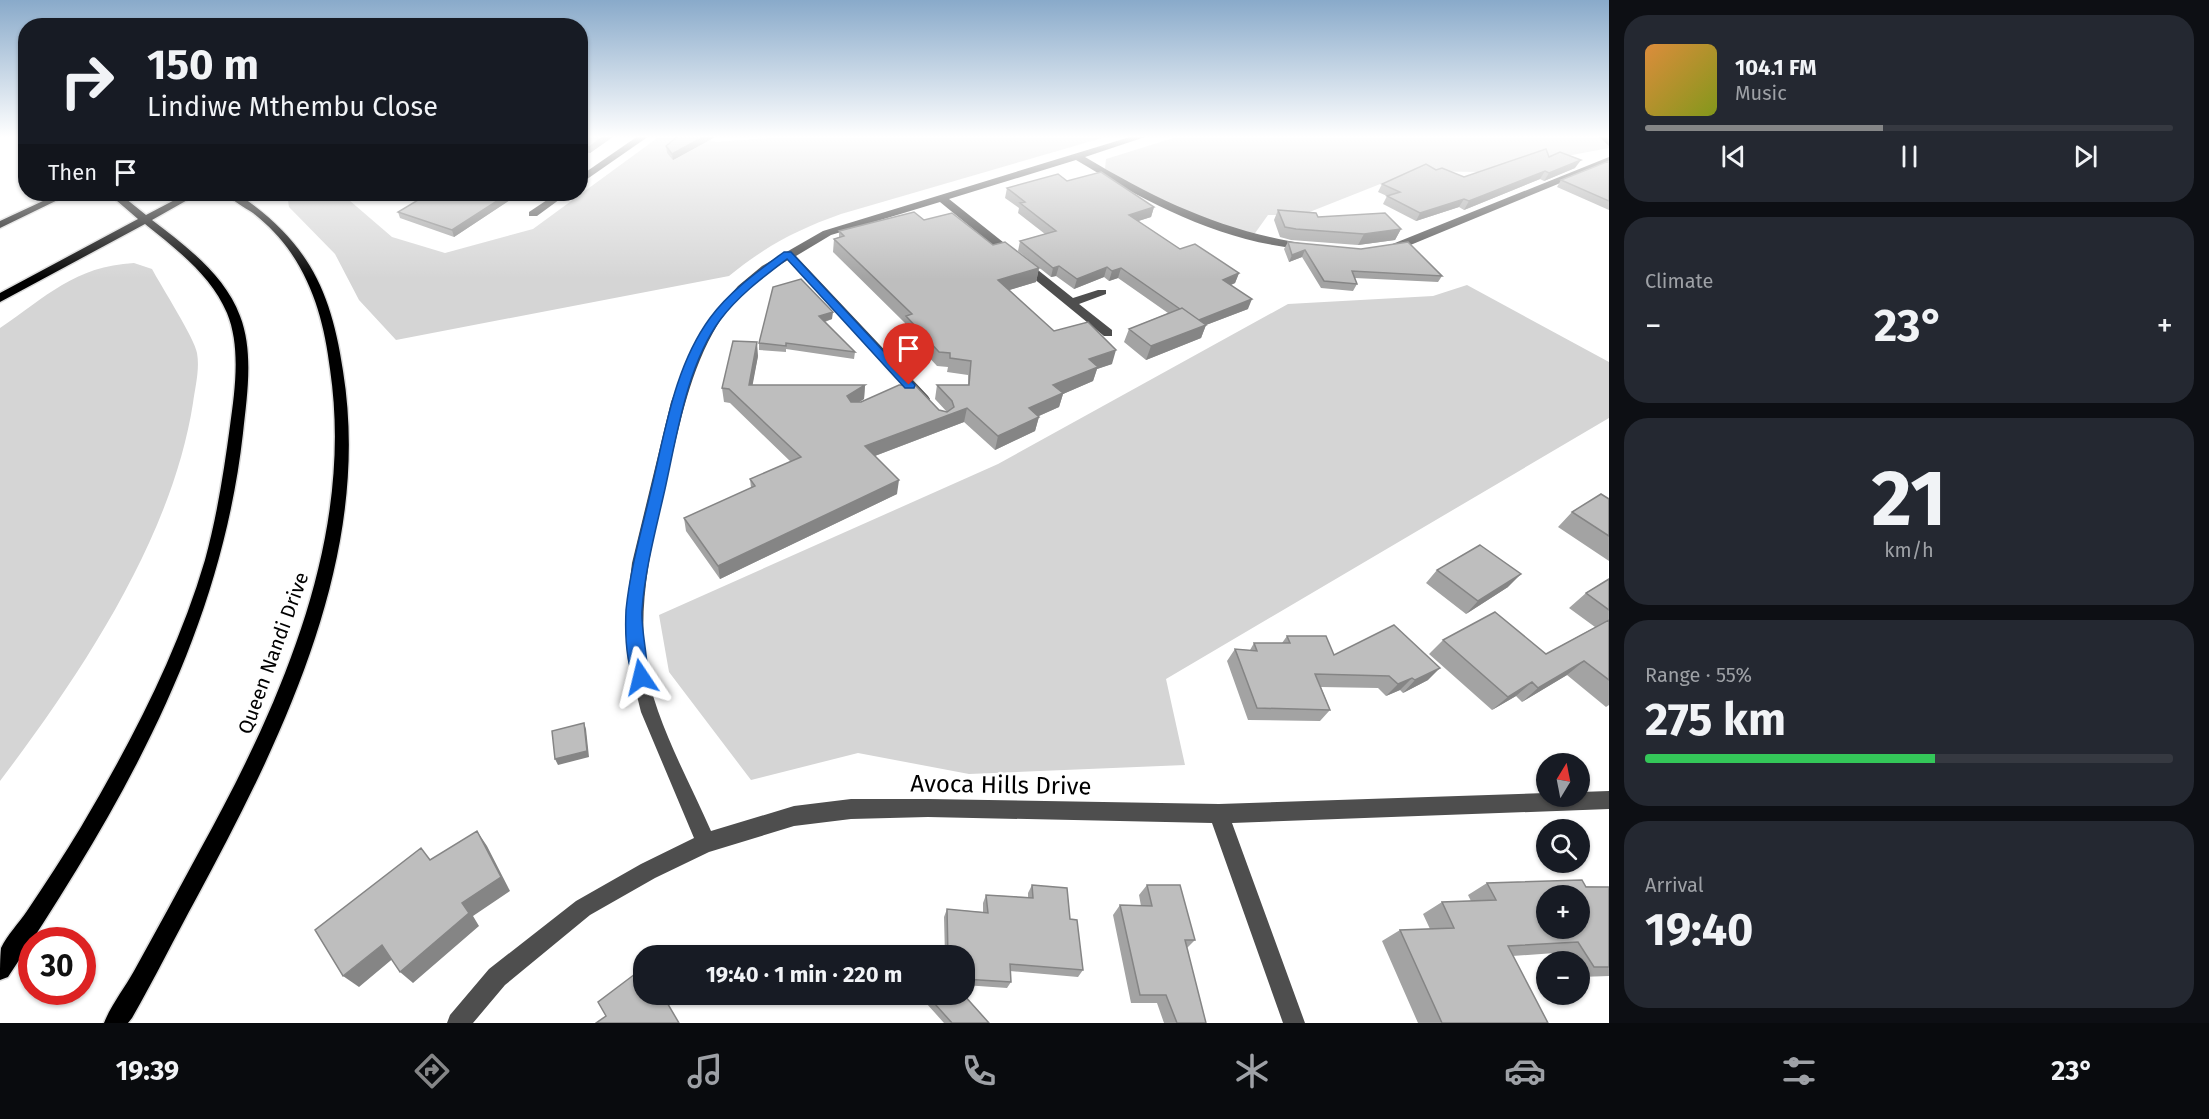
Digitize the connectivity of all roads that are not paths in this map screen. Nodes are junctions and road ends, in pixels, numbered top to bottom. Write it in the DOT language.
graph roads {
  1 [pos="984,184"];
  2 [pos="1125,184"];
  3 [pos="1551,184"];
  4 [pos="940,197"];
  5 [pos="50,201"];
  6 [pos="122,201"];
  7 [pos="180,201"];
  8 [pos="249,201"];
  9 [pos="552,201"];
  10 [pos="533,214"];
  11 [pos="144,220"];
  12 [pos="0,225"];
  13 [pos="1318,248"];
  14 [pos="1376,248"];
  15 [pos="788,254"];
  16 [pos="1102,292"];
  17 [pos="0,298"];
  18 [pos="1071,303"];
  19 [pos="1108,333"];
  20 [pos="934,410"];
  21 [pos="1609,800"];
  22 [pos="1219,814"];
  23 [pos="706,843"];
  24 [pos="0,969"];
  25 [pos="115,1023"];
  26 [pos="458,1023"];
  27 [pos="1294,1023"];
  1 -- 4 [label="street"];
  2 -- 13 [label="street"];
  3 -- 14 [label="street"];
  4 -- 15 [label="street"];
  4 -- 18 [label="street"];
  5 -- 12 [label="main road"];
  6 -- 11 [label="main road"];
  7 -- 11 [label="main road"];
  8 -- 25 [label="main road, Queen Nandi Drive"];
  9 -- 10 [label="street"];
  11 -- 17 [label="main road"];
  11 -- 24 [label="main road"];
  15 -- 20 [label="street"];
  15 -- 23 [label="street"];
  16 -- 18 [label="street"];
  18 -- 19 [label="street"];
  21 -- 22 [label="street, Avoca Hills Drive"];
  22 -- 23 [label="street, Avoca Hills Drive"];
  22 -- 27 [label="street"];
  23 -- 26 [label="street, Avoca Hills Drive"];
}
